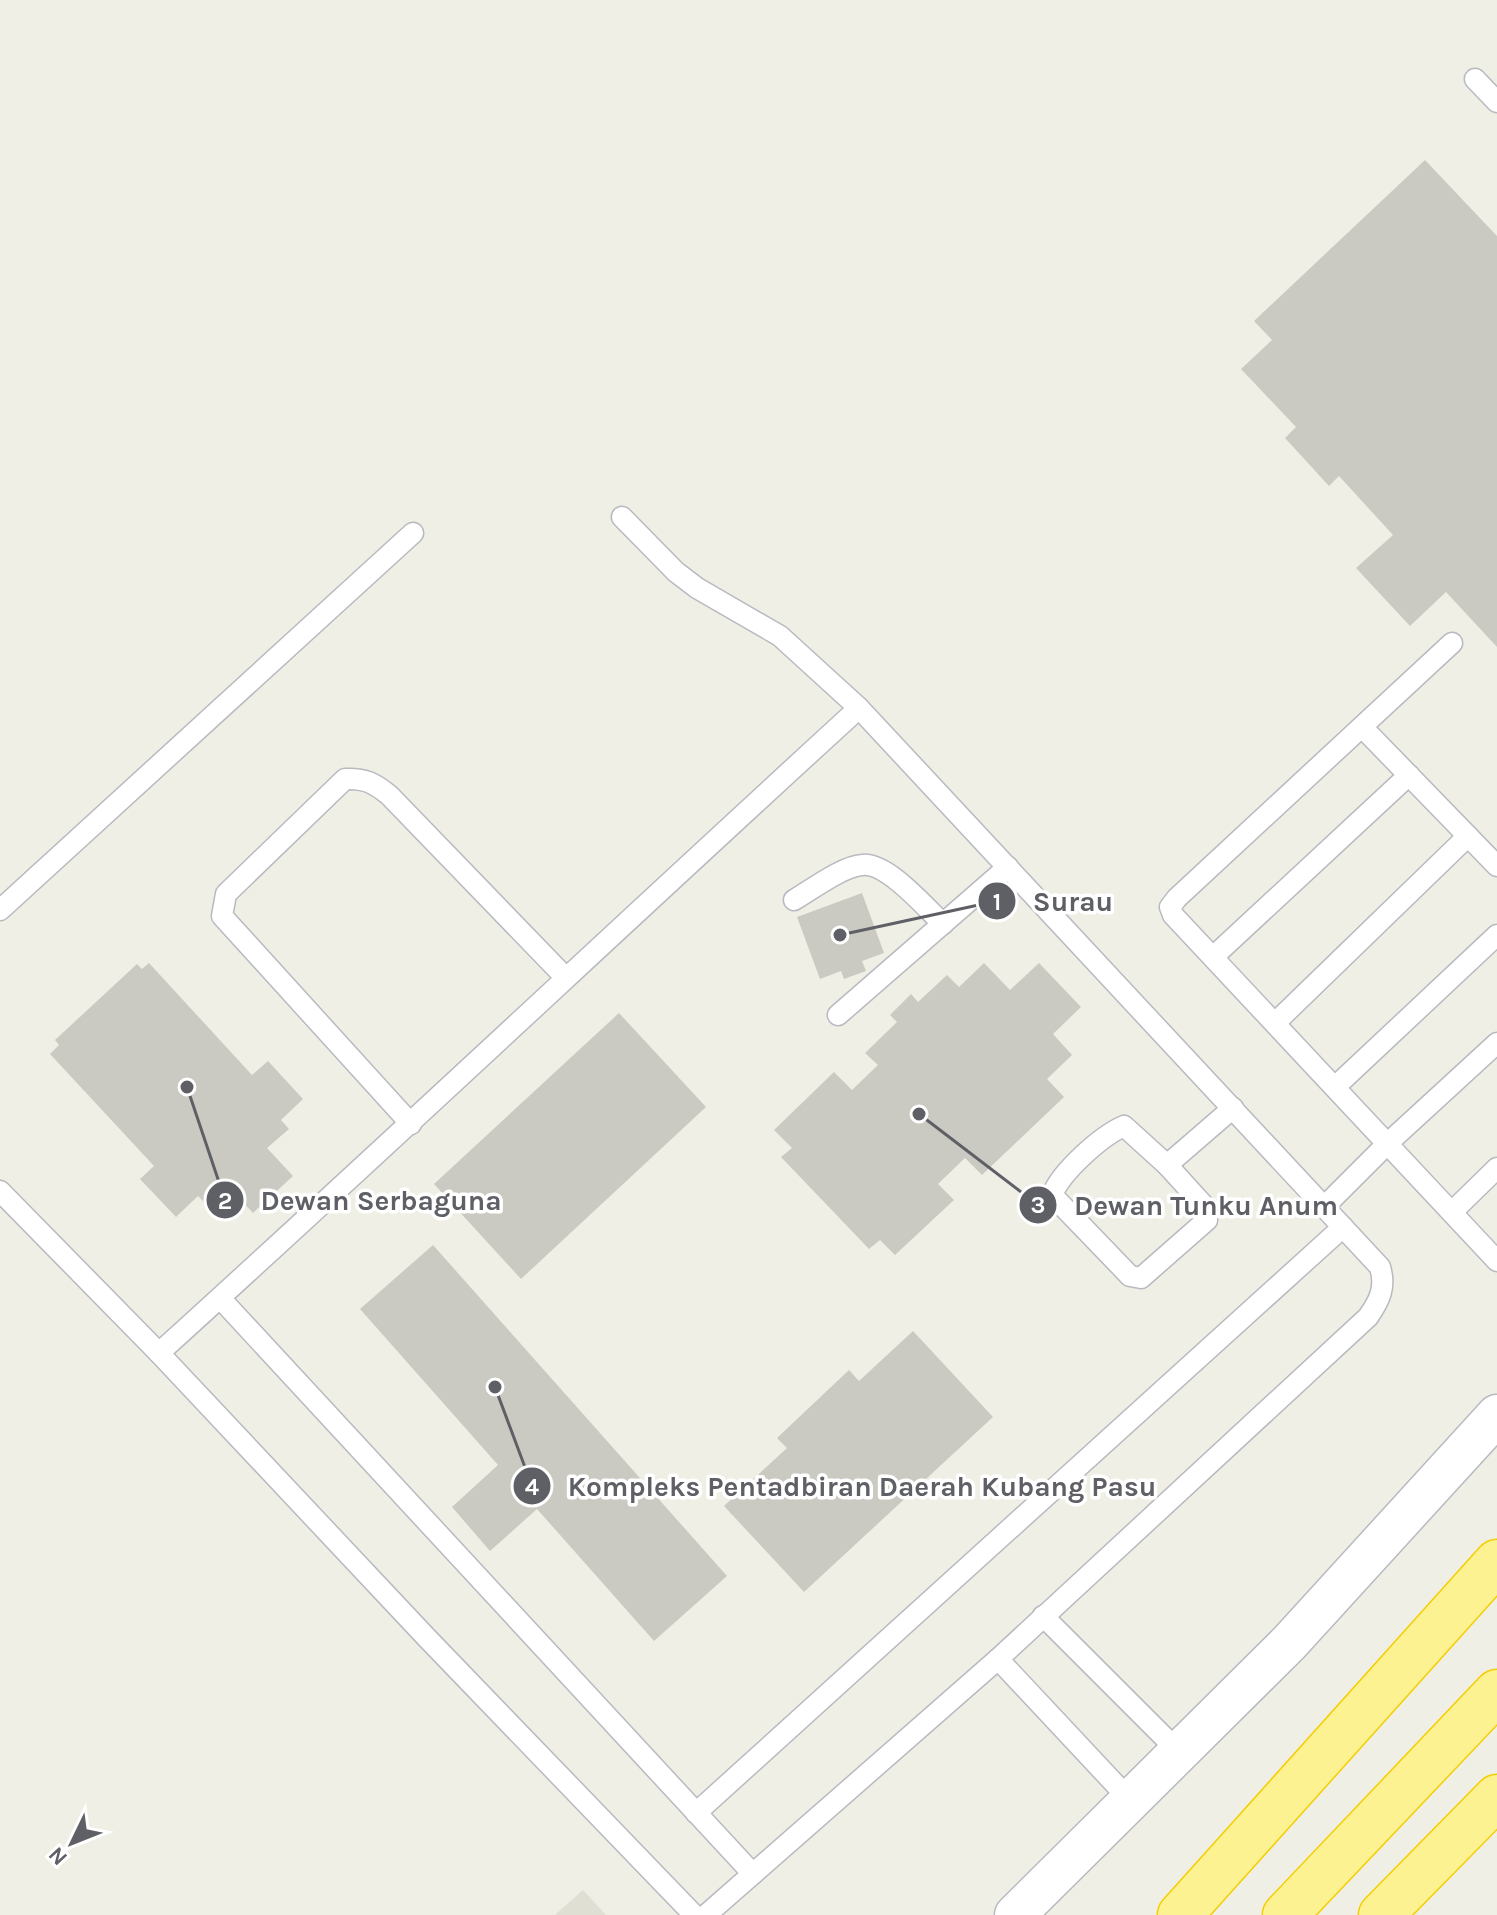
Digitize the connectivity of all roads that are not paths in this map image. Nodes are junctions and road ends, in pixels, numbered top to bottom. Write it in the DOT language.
graph roads {
  1 [pos="1475,79"];
  2 [pos="1497,102"];
  3 [pos="622,517"];
  4 [pos="413,533"];
  5 [pos="1452,643"];
  6 [pos="859,708"];
  7 [pos="1362,727"];
  8 [pos="1409,775"];
  9 [pos="1468,836"];
  10 [pos="1497,866"];
  11 [pos="1008,867"];
  12 [pos="794,900"];
  13 [pos="0,910"];
  14 [pos="943,924"];
  15 [pos="1497,935"];
  16 [pos="1213,957"];
  17 [pos="565,977"];
  18 [pos="838,1015"];
  19 [pos="1275,1023"];
  20 [pos="1497,1043"];
  21 [pos="1335,1087"];
  22 [pos="1233,1108"];
  23 [pos="411,1124"];
  24 [pos="1388,1143"];
  25 [pos="1167,1165"];
  26 [pos="1497,1168"];
  27 [pos="0,1191"];
  28 [pos="1324,1207"];
  29 [pos="1453,1211"];
  30 [pos="1343,1227"];
  31 [pos="1497,1261"];
  32 [pos="220,1298"];
  33 [pos="159,1353"];
  34 [pos="1497,1415"];
  35 [pos="1497,1562"];
  36 [pos="1043,1616"];
  37 [pos="998,1659"];
  38 [pos="1497,1692"];
  39 [pos="1180,1753"];
  40 [pos="1497,1797"];
  41 [pos="1130,1800"];
  42 [pos="696,1813"];
  43 [pos="753,1874"];
  44 [pos="694,1915"];
  45 [pos="706,1915"];
  46 [pos="1015,1915"];
  47 [pos="1180,1915"];
  48 [pos="1285,1915"];
  49 [pos="1381,1915"];
  1 -- 2 [label="lane"];
  3 -- 6 [label="lane"];
  4 -- 13 [label="lane"];
  5 -- 7 [label="lane"];
  6 -- 11 [label="lane"];
  6 -- 17 [label="lane"];
  7 -- 8 [label="lane"];
  7 -- 16 [label="lane"];
  8 -- 9 [label="lane"];
  8 -- 16 [label="lane"];
  9 -- 10 [label="lane"];
  9 -- 19 [label="lane"];
  11 -- 14 [label="lane"];
  11 -- 22 [label="lane"];
  12 -- 14 [label="lane"];
  14 -- 18 [label="lane"];
  15 -- 21 [label="lane"];
  16 -- 19 [label="lane"];
  17 -- 23 [label="lane"];
  17 -- 23 [label="lane"];
  19 -- 21 [label="lane"];
  20 -- 24 [label="lane"];
  21 -- 24 [label="lane"];
  22 -- 25 [label="lane"];
  22 -- 28 [label="lane"];
  23 -- 32 [label="lane"];
  24 -- 28 [label="lane"];
  24 -- 29 [label="lane"];
  25 -- 25 [label="lane"];
  26 -- 29 [label="lane"];
  27 -- 33 [label="lane"];
  28 -- 30 [label="lane"];
  29 -- 31 [label="lane"];
  30 -- 36 [label="lane"];
  30 -- 42 [label="lane"];
  32 -- 33 [label="lane"];
  32 -- 42 [label="lane"];
  33 -- 44 [label="lane"];
  34 -- 39 [label="street"];
  35 -- 47 [label="highway"];
  36 -- 37 [label="lane"];
  36 -- 39 [label="lane"];
  37 -- 41 [label="lane"];
  37 -- 43 [label="lane"];
  38 -- 48 [label="highway"];
  39 -- 41 [label="street"];
  40 -- 49 [label="highway"];
  41 -- 46 [label="street"];
  42 -- 43 [label="lane"];
  43 -- 45 [label="lane"];
}
